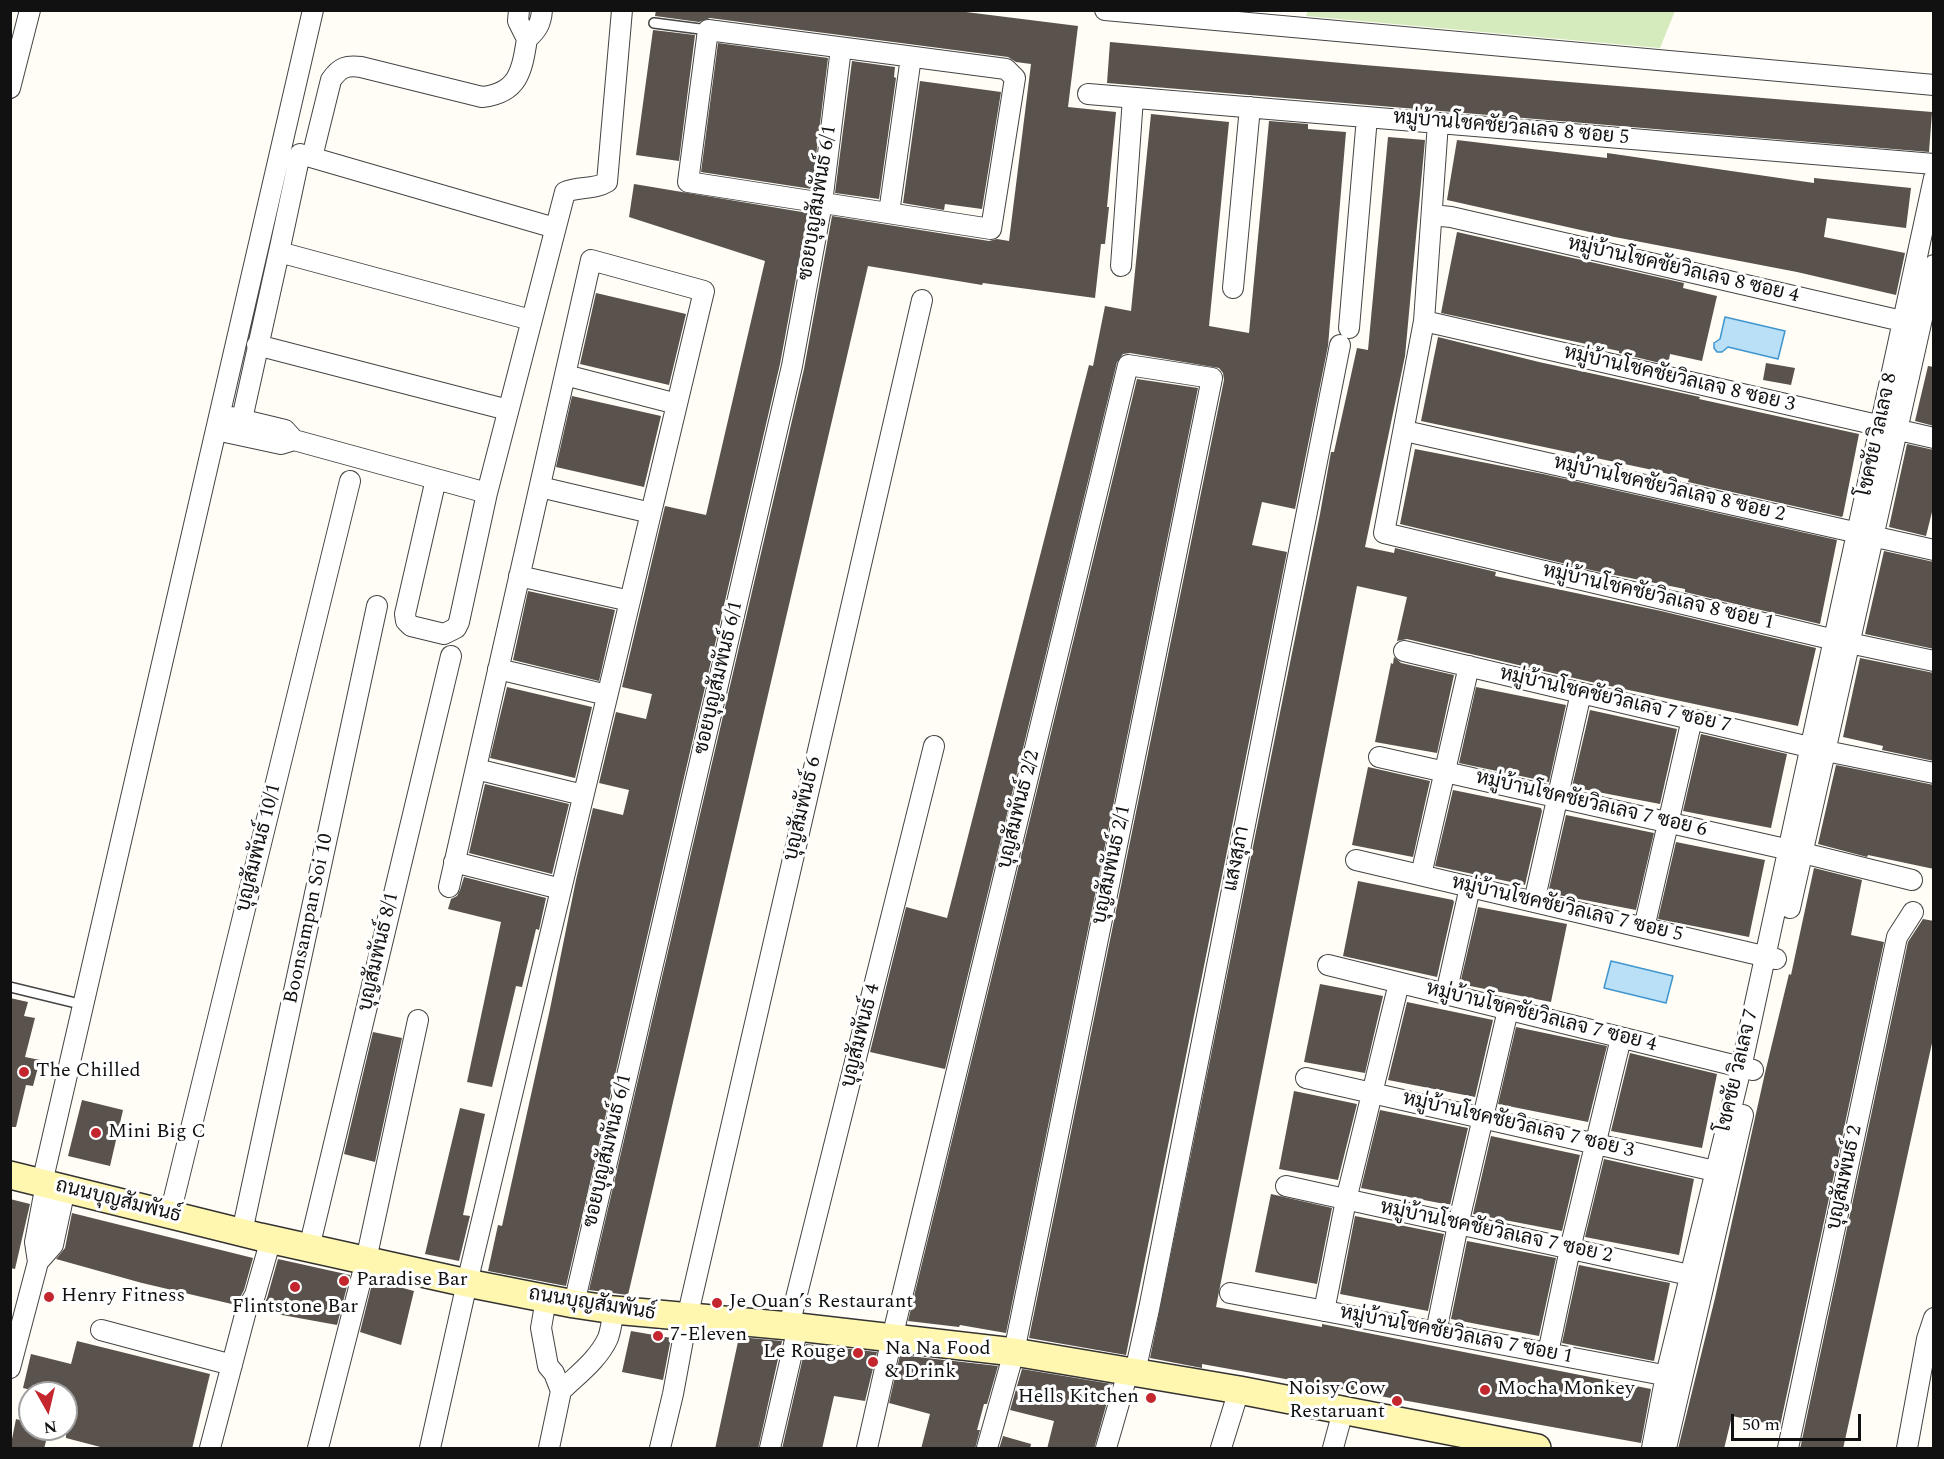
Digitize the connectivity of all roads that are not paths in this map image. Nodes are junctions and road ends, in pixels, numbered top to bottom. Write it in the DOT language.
graph roads {
  1 [pos="30,10"];
  2 [pos="313,10"];
  3 [pos="519,10"];
  4 [pos="542,10"];
  5 [pos="622,10"];
  6 [pos="1105,10"];
  7 [pos="654,23"];
  8 [pos="708,30"];
  9 [pos="527,39"];
  10 [pos="841,48"];
  11 [pos="911,57"];
  12 [pos="1934,85"];
  13 [pos="10,88"];
  14 [pos="1088,94"];
  15 [pos="1133,98"];
  16 [pos="1250,108"];
  17 [pos="1366,117"];
  18 [pos="1438,123"];
  19 [pos="312,157"];
  20 [pos="1934,164"];
  21 [pos="1934,178"];
  22 [pos="822,203"];
  23 [pos="889,213"];
  24 [pos="1432,215"];
  25 [pos="555,228"];
  26 [pos="279,252"];
  27 [pos="1934,265"];
  28 [pos="1121,266"];
  29 [pos="1233,288"];
  30 [pos="922,300"];
  31 [pos="531,320"];
  32 [pos="1424,321"];
  33 [pos="1919,325"];
  34 [pos="257,345"];
  35 [pos="565,375"];
  36 [pos="1212,378"];
  37 [pos="677,404"];
  38 [pos="508,410"];
  39 [pos="242,419"];
  40 [pos="218,422"];
  41 [pos="1889,429"];
  42 [pos="1405,431"];
  43 [pos="1934,438"];
  44 [pos="294,440"];
  45 [pos="436,479"];
  46 [pos="350,481"];
  47 [pos="540,487"];
  48 [pos="488,493"];
  49 [pos="651,513"];
  50 [pos="1866,535"];
  51 [pos="1934,550"];
  52 [pos="519,576"];
  53 [pos="630,601"];
  54 [pos="377,606"];
  55 [pos="1842,642"];
  56 [pos="1404,651"];
  57 [pos="451,656"];
  58 [pos="1934,661"];
  59 [pos="1469,666"];
  60 [pos="498,669"];
  61 [pos="1581,693"];
  62 [pos="607,695"];
  63 [pos="1831,696"];
  64 [pos="1692,719"];
  65 [pos="934,746"];
  66 [pos="1819,749"];
  67 [pos="1379,758"];
  68 [pos="476,769"];
  69 [pos="1443,772"];
  70 [pos="1934,773"];
  71 [pos="584,795"];
  72 [pos="1557,798"];
  73 [pos="1667,823"];
  74 [pos="1796,851"];
  75 [pos="1356,860"];
  76 [pos="454,862"];
  77 [pos="1421,875"];
  78 [pos="1912,880"];
  79 [pos="449,887"];
  80 [pos="1470,887"];
  81 [pos="561,889"];
  82 [pos="1534,902"];
  83 [pos="1913,912"];
  84 [pos="1644,928"];
  85 [pos="1772,958"];
  86 [pos="1328,965"];
  87 [pos="1399,982"];
  88 [pos="10,987"];
  89 [pos="1446,994"];
  90 [pos="84,1005"];
  91 [pos="1509,1010"];
  92 [pos="418,1020"];
  93 [pos="1621,1038"];
  94 [pos="1747,1069"];
  95 [pos="1306,1078"];
  96 [pos="1372,1092"];
  97 [pos="1484,1118"];
  98 [pos="1596,1144"];
  99 [pos="1722,1173"];
  100 [pos="10,1175"];
  101 [pos="51,1185"];
  102 [pos="1286,1186"];
  103 [pos="1346,1200"];
  104 [pos="170,1214"];
  105 [pos="1458,1225"];
  106 [pos="258,1236"];
  107 [pos="309,1248"];
  108 [pos="1570,1249"];
  109 [pos="366,1260"];
  110 [pos="1697,1276"];
  111 [pos="467,1283"];
  112 [pos="1230,1293"];
  113 [pos="546,1299"];
  114 [pos="18,1304"];
  115 [pos="574,1304"];
  116 [pos="614,1310"];
  117 [pos="1324,1311"];
  118 [pos="687,1318"];
  119 [pos="1934,1318"];
  120 [pos="794,1327"];
  121 [pos="101,1330"];
  122 [pos="1436,1332"];
  123 [pos="892,1338"];
  124 [pos="1014,1352"];
  125 [pos="1548,1353"];
  126 [pos="232,1365"];
  127 [pos="10,1368"];
  128 [pos="1132,1372"];
  129 [pos="1674,1377"];
  130 [pos="1239,1390"];
  131 [pos="561,1391"];
  132 [pos="1343,1411"];
  133 [pos="1472,1443"];
  134 [pos="210,1449"];
  135 [pos="318,1449"];
  136 [pos="430,1449"];
  137 [pos="549,1449"];
  138 [pos="660,1449"];
  139 [pos="770,1449"];
  140 [pos="867,1449"];
  141 [pos="987,1449"];
  142 [pos="1106,1449"];
  143 [pos="1221,1449"];
  144 [pos="1333,1449"];
  145 [pos="1537,1449"];
  146 [pos="1652,1449"];
  147 [pos="1666,1449"];
  148 [pos="1788,1449"];
  149 [pos="1906,1449"];
  1 -- 13 [label="street"];
  2 -- 40 [label="street"];
  3 -- 9 [label="street"];
  4 -- 9 [label="street"];
  5 -- 25 [label="street"];
  6 -- 12 [label="street"];
  7 -- 8 [label="lane"];
  8 -- 10 [label="street"];
  8 -- 22 [label="street"];
  9 -- 19 [label="street"];
  10 -- 11 [label="street"];
  10 -- 22 [label="street, ซอยบุญสัมพันธ์ 6/1"];
  11 -- 23 [label="street"];
  11 -- 23 [label="street"];
  14 -- 15 [label="street, หมู่บ้านโชคชัยวิลเลจ 8 ซอย 5"];
  15 -- 16 [label="street, หมู่บ้านโชคชัยวิลเลจ 8 ซอย 5"];
  15 -- 28 [label="street"];
  16 -- 17 [label="street, หมู่บ้านโชคชัยวิลเลจ 8 ซอย 5"];
  16 -- 29 [label="street"];
  17 -- 18 [label="street, หมู่บ้านโชคชัยวิลเลจ 8 ซอย 5"];
  17 -- 128 [label="street, แสงสุภา"];
  18 -- 20 [label="street, หมู่บ้านโชคชัยวิลเลจ 8 ซอย 5"];
  18 -- 24 [label="street"];
  19 -- 25 [label="street"];
  19 -- 26 [label="street"];
  21 -- 33 [label="street, โชคชัย วิลเลจ 8"];
  22 -- 23 [label="street"];
  22 -- 115 [label="street, ซอยบุญสัมพันธ์ 6/1"];
  24 -- 32 [label="street"];
  24 -- 33 [label="street, หมู่บ้านโชคชัยวิลเลจ 8 ซอย 4"];
  25 -- 31 [label="street"];
  26 -- 31 [label="street"];
  26 -- 34 [label="street"];
  27 -- 33 [label="street, โชคชัย วิลเลจ 8"];
  30 -- 118 [label="street, บุญสัมพันธ์ 6"];
  31 -- 38 [label="street"];
  32 -- 41 [label="street, หมู่บ้านโชคชัยวิลเลจ 8 ซอย 3"];
  32 -- 42 [label="street"];
  33 -- 41 [label="street, โชคชัย วิลเลจ 8"];
  34 -- 38 [label="street"];
  34 -- 39 [label="street"];
  35 -- 37 [label="street"];
  35 -- 37 [label="street"];
  35 -- 47 [label="street"];
  36 -- 123 [label="street, บุญสัมพันธ์ 2/2"];
  36 -- 124 [label="street, บุญสัมพันธ์ 2/1"];
  37 -- 49 [label="street"];
  38 -- 48 [label="street"];
  39 -- 40 [label="street"];
  39 -- 44 [label="street"];
  40 -- 44 [label="street"];
  40 -- 90 [label="street"];
  41 -- 43 [label="street, หมู่บ้านโชคชัยวิลเลจ 8 ซอย 3"];
  41 -- 50 [label="street, โชคชัย วิลเลจ 8"];
  42 -- 50 [label="street, หมู่บ้านโชคชัยวิลเลจ 8 ซอย 2"];
  42 -- 55 [label="street, หมู่บ้านโชคชัยวิลเลจ 8 ซอย 1"];
  44 -- 45 [label="street"];
  45 -- 48 [label="street"];
  45 -- 48 [label="street"];
  46 -- 104 [label="street, บุญสัมพันธ์ 10/1"];
  47 -- 49 [label="street"];
  47 -- 52 [label="street"];
  49 -- 53 [label="street"];
  50 -- 51 [label="street, หมู่บ้านโชคชัยวิลเลจ 8 ซอย 2"];
  50 -- 55 [label="street, โชคชัย วิลเลจ 8"];
  52 -- 53 [label="street"];
  52 -- 60 [label="street"];
  53 -- 62 [label="street"];
  54 -- 106 [label="street, Boonsampan Soi 10"];
  55 -- 58 [label="street, หมู่บ้านโชคชัยวิลเลจ 8 ซอย 1"];
  55 -- 63 [label="street, โชคชัย วิลเลจ 8"];
  56 -- 59 [label="street, หมู่บ้านโชคชัยวิลเลจ 7 ซอย 7"];
  57 -- 107 [label="street, บุญสัมพันธ์ 8/1"];
  59 -- 61 [label="street, หมู่บ้านโชคชัยวิลเลจ 7 ซอย 7"];
  59 -- 69 [label="street"];
  60 -- 62 [label="street"];
  60 -- 68 [label="street"];
  61 -- 64 [label="street, หมู่บ้านโชคชัยวิลเลจ 7 ซอย 7"];
  61 -- 72 [label="street"];
  62 -- 71 [label="street"];
  63 -- 66 [label="street, โชคชัย วิลเลจ 7"];
  64 -- 66 [label="street, หมู่บ้านโชคชัยวิลเลจ 7 ซอย 7"];
  64 -- 73 [label="street"];
  65 -- 120 [label="street, บุญสัมพันธ์ 4"];
  66 -- 70 [label="street, หมู่บ้านโชคชัยวิลเลจ 7 ซอย 7"];
  66 -- 74 [label="street, โชคชัย วิลเลจ 7"];
  67 -- 69 [label="street, หมู่บ้านโชคชัยวิลเลจ 7 ซอย 6"];
  68 -- 71 [label="street"];
  68 -- 76 [label="street"];
  69 -- 72 [label="street, หมู่บ้านโชคชัยวิลเลจ 7 ซอย 6"];
  69 -- 77 [label="street"];
  71 -- 81 [label="street"];
  72 -- 73 [label="street, หมู่บ้านโชคชัยวิลเลจ 7 ซอย 6"];
  72 -- 82 [label="street"];
  73 -- 74 [label="street, หมู่บ้านโชคชัยวิลเลจ 7 ซอย 6"];
  73 -- 84 [label="street"];
  74 -- 78 [label="street, หมู่บ้านโชคชัยวิลเลจ 7 ซอย 6"];
  74 -- 85 [label="street, โชคชัย วิลเลจ 7"];
  75 -- 77 [label="street, หมู่บ้านโชคชัยวิลเลจ 7 ซอย 5"];
  76 -- 79 [label="street"];
  76 -- 81 [label="street"];
  77 -- 80 [label="street, หมู่บ้านโชคชัยวิลเลจ 7 ซอย 5"];
  80 -- 82 [label="street, หมู่บ้านโชคชัยวิลเลจ 7 ซอย 5"];
  80 -- 89 [label="street"];
  81 -- 111 [label="street"];
  82 -- 84 [label="street, หมู่บ้านโชคชัยวิลเลจ 7 ซอย 5"];
  83 -- 148 [label="street, บุญสัมพันธ์ 2"];
  84 -- 85 [label="street, หมู่บ้านโชคชัยวิลเลจ 7 ซอย 5"];
  85 -- 94 [label="street, โชคชัย วิลเลจ 7"];
  86 -- 87 [label="street, หมู่บ้านโชคชัยวิลเลจ 7 ซอย 4"];
  87 -- 89 [label="street, หมู่บ้านโชคชัยวิลเลจ 7 ซอย 4"];
  87 -- 96 [label="street"];
  88 -- 90 [label="lane"];
  89 -- 91 [label="street, หมู่บ้านโชคชัยวิลเลจ 7 ซอย 4"];
  90 -- 101 [label="street"];
  91 -- 93 [label="street, หมู่บ้านโชคชัยวิลเลจ 7 ซอย 4"];
  91 -- 97 [label="street"];
  92 -- 109 [label="street"];
  93 -- 94 [label="street, หมู่บ้านโชคชัยวิลเลจ 7 ซอย 4"];
  93 -- 98 [label="street"];
  94 -- 99 [label="street, โชคชัย วิลเลจ 7"];
  95 -- 96 [label="street, หมู่บ้านโชคชัยวิลเลจ 7 ซอย 3"];
  96 -- 97 [label="street, หมู่บ้านโชคชัยวิลเลจ 7 ซอย 3"];
  96 -- 103 [label="street"];
  97 -- 98 [label="street, หมู่บ้านโชคชัยวิลเลจ 7 ซอย 3"];
  97 -- 105 [label="street"];
  98 -- 99 [label="street, หมู่บ้านโชคชัยวิลเลจ 7 ซอย 3"];
  98 -- 108 [label="street"];
  99 -- 110 [label="street, โชคชัย วิลเลจ 7"];
  100 -- 101 [label="street, ถนนบุญสัมพันธ์"];
  101 -- 104 [label="street, ถนนบุญสัมพันธ์"];
  101 -- 114 [label="street"];
  102 -- 103 [label="street, หมู่บ้านโชคชัยวิลเลจ 7 ซอย 2"];
  103 -- 105 [label="street, หมู่บ้านโชคชัยวิลเลจ 7 ซอย 2"];
  103 -- 117 [label="street"];
  104 -- 106 [label="street, ถนนบุญสัมพันธ์"];
  105 -- 108 [label="street, หมู่บ้านโชคชัยวิลเลจ 7 ซอย 2"];
  105 -- 122 [label="street"];
  106 -- 107 [label="street, ถนนบุญสัมพันธ์"];
  106 -- 126 [label="street, Boonsampan Soi 10"];
  107 -- 109 [label="street, ถนนบุญสัมพันธ์"];
  108 -- 110 [label="street, หมู่บ้านโชคชัยวิลเลจ 7 ซอย 2"];
  108 -- 125 [label="street"];
  109 -- 111 [label="street, ถนนบุญสัมพันธ์"];
  109 -- 135 [label="street"];
  110 -- 129 [label="street, โชคชัย วิลเลจ 7"];
  111 -- 113 [label="street, ถนนบุญสัมพันธ์"];
  111 -- 136 [label="street"];
  112 -- 117 [label="street, หมู่บ้านโชคชัยวิลเลจ 7 ซอย 1"];
  113 -- 115 [label="street, ถนนบุญสัมพันธ์"];
  113 -- 131 [label="street"];
  114 -- 127 [label="street"];
  115 -- 116 [label="street, ถนนบุญสัมพันธ์"];
  116 -- 118 [label="street, ถนนบุญสัมพันธ์"];
  116 -- 131 [label="street"];
  117 -- 122 [label="street, หมู่บ้านโชคชัยวิลเลจ 7 ซอย 1"];
  118 -- 120 [label="street, ถนนบุญสัมพันธ์"];
  118 -- 138 [label="street, บุญสัมพันธ์ 6"];
  119 -- 149 [label="street"];
  120 -- 123 [label="street, ถนนบุญสัมพันธ์"];
  120 -- 139 [label="street, บุญสัมพันธ์ 4"];
  121 -- 126 [label="street"];
  122 -- 125 [label="street, หมู่บ้านโชคชัยวิลเลจ 7 ซอย 1"];
  123 -- 124 [label="street, ถนนบุญสัมพันธ์"];
  123 -- 140 [label="street"];
  124 -- 128 [label="street, ถนนบุญสัมพันธ์"];
  124 -- 141 [label="street, บุญสัมพันธ์ 2/1"];
  125 -- 129 [label="street, หมู่บ้านโชคชัยวิลเลจ 7 ซอย 1"];
  126 -- 134 [label="street, Boonsampan Soi 10"];
  128 -- 130 [label="street, ถนนบุญสัมพันธ์"];
  128 -- 142 [label="street, แสงสุภา"];
  129 -- 146 [label="street, โชคชัย วิลเลจ 7"];
  129 -- 147 [label="street, โชคชัย วิลเลจ 7"];
  130 -- 132 [label="street, ถนนบุญสัมพันธ์"];
  130 -- 143 [label="street"];
  131 -- 137 [label="street"];
  132 -- 133 [label="street, ถนนบุญสัมพันธ์"];
  132 -- 144 [label="street"];
  133 -- 145 [label="street, ถนนบุญสัมพันธ์"];
}
